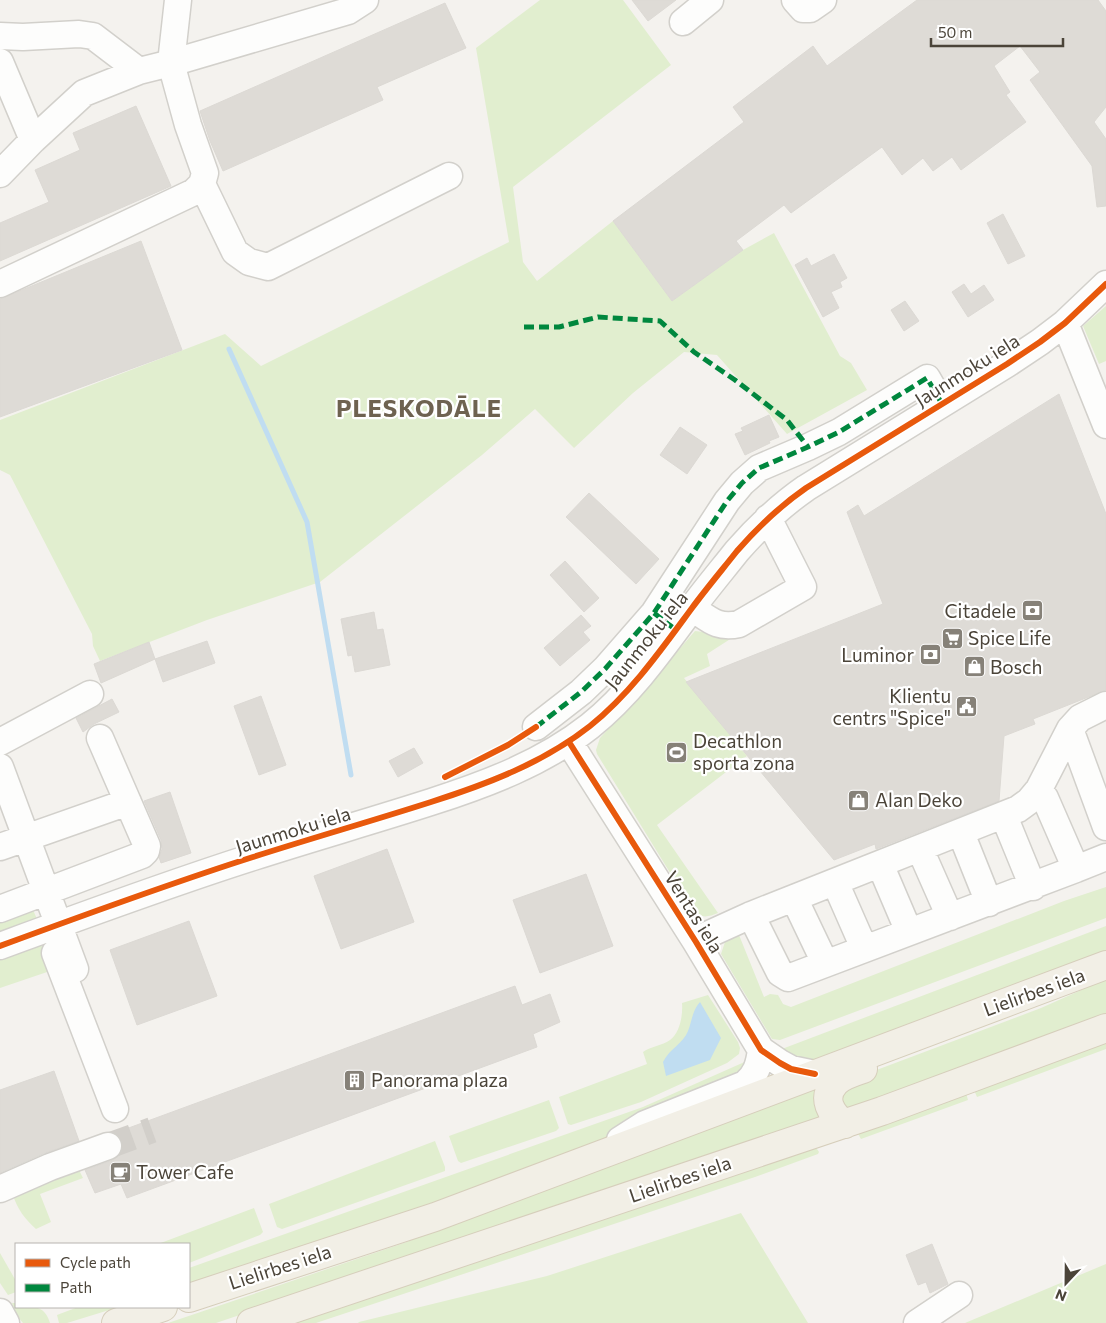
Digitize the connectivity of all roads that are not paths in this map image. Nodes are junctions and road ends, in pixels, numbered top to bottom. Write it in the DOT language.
graph roads {
  1 [pos="178,0"];
  2 [pos="365,0"];
  3 [pos="710,0"];
  4 [pos="795,0"];
  5 [pos="823,0"];
  6 [pos="683,22"];
  7 [pos="0,36"];
  8 [pos="0,62"];
  9 [pos="171,63"];
  10 [pos="139,71"];
  11 [pos="34,140"];
  12 [pos="0,174"];
  13 [pos="449,176"];
  14 [pos="202,184"];
  15 [pos="0,284"];
  16 [pos="1106,284"];
  17 [pos="1065,323"];
  18 [pos="942,404"];
  19 [pos="1106,425"];
  20 [pos="768,518"];
  21 [pos="692,608"];
  22 [pos="654,614"];
  23 [pos="676,630"];
  24 [pos="90,694"];
  25 [pos="1106,705"];
  26 [pos="536,727"];
  27 [pos="1070,729"];
  28 [pos="100,738"];
  29 [pos="0,742"];
  30 [pos="569,742"];
  31 [pos="0,767"];
  32 [pos="1039,789"];
  33 [pos="128,802"];
  34 [pos="1004,816"];
  35 [pos="1106,826"];
  36 [pos="961,832"];
  37 [pos="26,837"];
  38 [pos="0,847"];
  39 [pos="920,849"];
  40 [pos="1106,857"];
  41 [pos="880,864"];
  42 [pos="1076,870"];
  43 [pos="835,882"];
  44 [pos="1033,887"];
  45 [pos="46,891"];
  46 [pos="794,898"];
  47 [pos="989,903"];
  48 [pos="0,909"];
  49 [pos="751,915"];
  50 [pos="950,917"];
  51 [pos="52,926"];
  52 [pos="909,932"];
  53 [pos="696,942"];
  54 [pos="0,946"];
  55 [pos="864,948"];
  56 [pos="824,963"];
  57 [pos="1106,965"];
  58 [pos="75,969"];
  59 [pos="1078,976"];
  60 [pos="84,997"];
  61 [pos="1106,1028"];
  62 [pos="761,1050"];
  63 [pos="814,1074"];
  64 [pos="845,1124"];
  65 [pos="108,1146"];
  66 [pos="597,1156"];
  67 [pos="0,1189"];
  68 [pos="959,1295"];
  69 [pos="190,1298"];
  70 [pos="160,1308"];
  71 [pos="0,1312"];
  72 [pos="6,1323"];
  73 [pos="116,1323"];
  74 [pos="251,1323"];
  75 [pos="917,1323"];
  1 -- 9 [label="street"];
  2 -- 9 [label="street"];
  3 -- 6 [label="street"];
  4 -- 5 [label="street"];
  7 -- 10 [label="street"];
  8 -- 11 [label="street"];
  9 -- 10 [label="street"];
  9 -- 14 [label="street"];
  10 -- 11 [label="street"];
  11 -- 12 [label="street"];
  13 -- 14 [label="street"];
  14 -- 15 [label="street"];
  16 -- 17 [label="street, Jaunmoku iela"];
  17 -- 18 [label="street, Jaunmoku iela"];
  17 -- 19 [label="street"];
  18 -- 20 [label="street, Jaunmoku iela"];
  18 -- 22 [label="street, Jaunmoku iela"];
  20 -- 21 [label="street, Jaunmoku iela"];
  20 -- 21 [label="street"];
  21 -- 23 [label="street, Jaunmoku iela"];
  22 -- 23 [label="street"];
  22 -- 26 [label="street, Jaunmoku iela"];
  23 -- 30 [label="street, Jaunmoku iela"];
  24 -- 29 [label="street"];
  25 -- 27 [label="street"];
  27 -- 32 [label="street"];
  27 -- 35 [label="street"];
  28 -- 33 [label="street"];
  30 -- 51 [label="street, Jaunmoku iela"];
  30 -- 53 [label="street, Ventas iela"];
  31 -- 37 [label="street"];
  32 -- 34 [label="street"];
  32 -- 42 [label="street"];
  33 -- 37 [label="street"];
  33 -- 45 [label="street"];
  34 -- 36 [label="street"];
  34 -- 44 [label="street"];
  36 -- 39 [label="street"];
  36 -- 47 [label="street"];
  37 -- 38 [label="street"];
  37 -- 45 [label="street"];
  39 -- 41 [label="street"];
  39 -- 50 [label="street"];
  40 -- 42 [label="street"];
  41 -- 43 [label="street"];
  41 -- 52 [label="street"];
  42 -- 44 [label="street"];
  43 -- 46 [label="street"];
  43 -- 55 [label="street"];
  44 -- 47 [label="street"];
  45 -- 48 [label="street"];
  45 -- 51 [label="street"];
  46 -- 49 [label="street"];
  46 -- 56 [label="street"];
  47 -- 50 [label="street"];
  49 -- 53 [label="street"];
  49 -- 56 [label="street"];
  50 -- 52 [label="street"];
  51 -- 54 [label="street, Jaunmoku iela"];
  51 -- 58 [label="street"];
  51 -- 60 [label="street"];
  52 -- 55 [label="street"];
  53 -- 62 [label="street, Ventas iela"];
  55 -- 56 [label="street"];
  57 -- 59 [label="main road, Lielirbes iela"];
  59 -- 63 [label="main road, Lielirbes iela"];
  59 -- 64 [label="main road"];
  61 -- 64 [label="main road, Lielirbes iela"];
  62 -- 63 [label="street, Ventas iela"];
  62 -- 66 [label="street, Lielirbes iela"];
  63 -- 66 [label="main road, Lielirbes iela"];
  64 -- 74 [label="main road, Lielirbes iela"];
  65 -- 67 [label="street"];
  66 -- 69 [label="main road, Lielirbes iela"];
  68 -- 75 [label="street"];
  70 -- 73 [label="main road"];
  71 -- 72 [label="street"];
}
